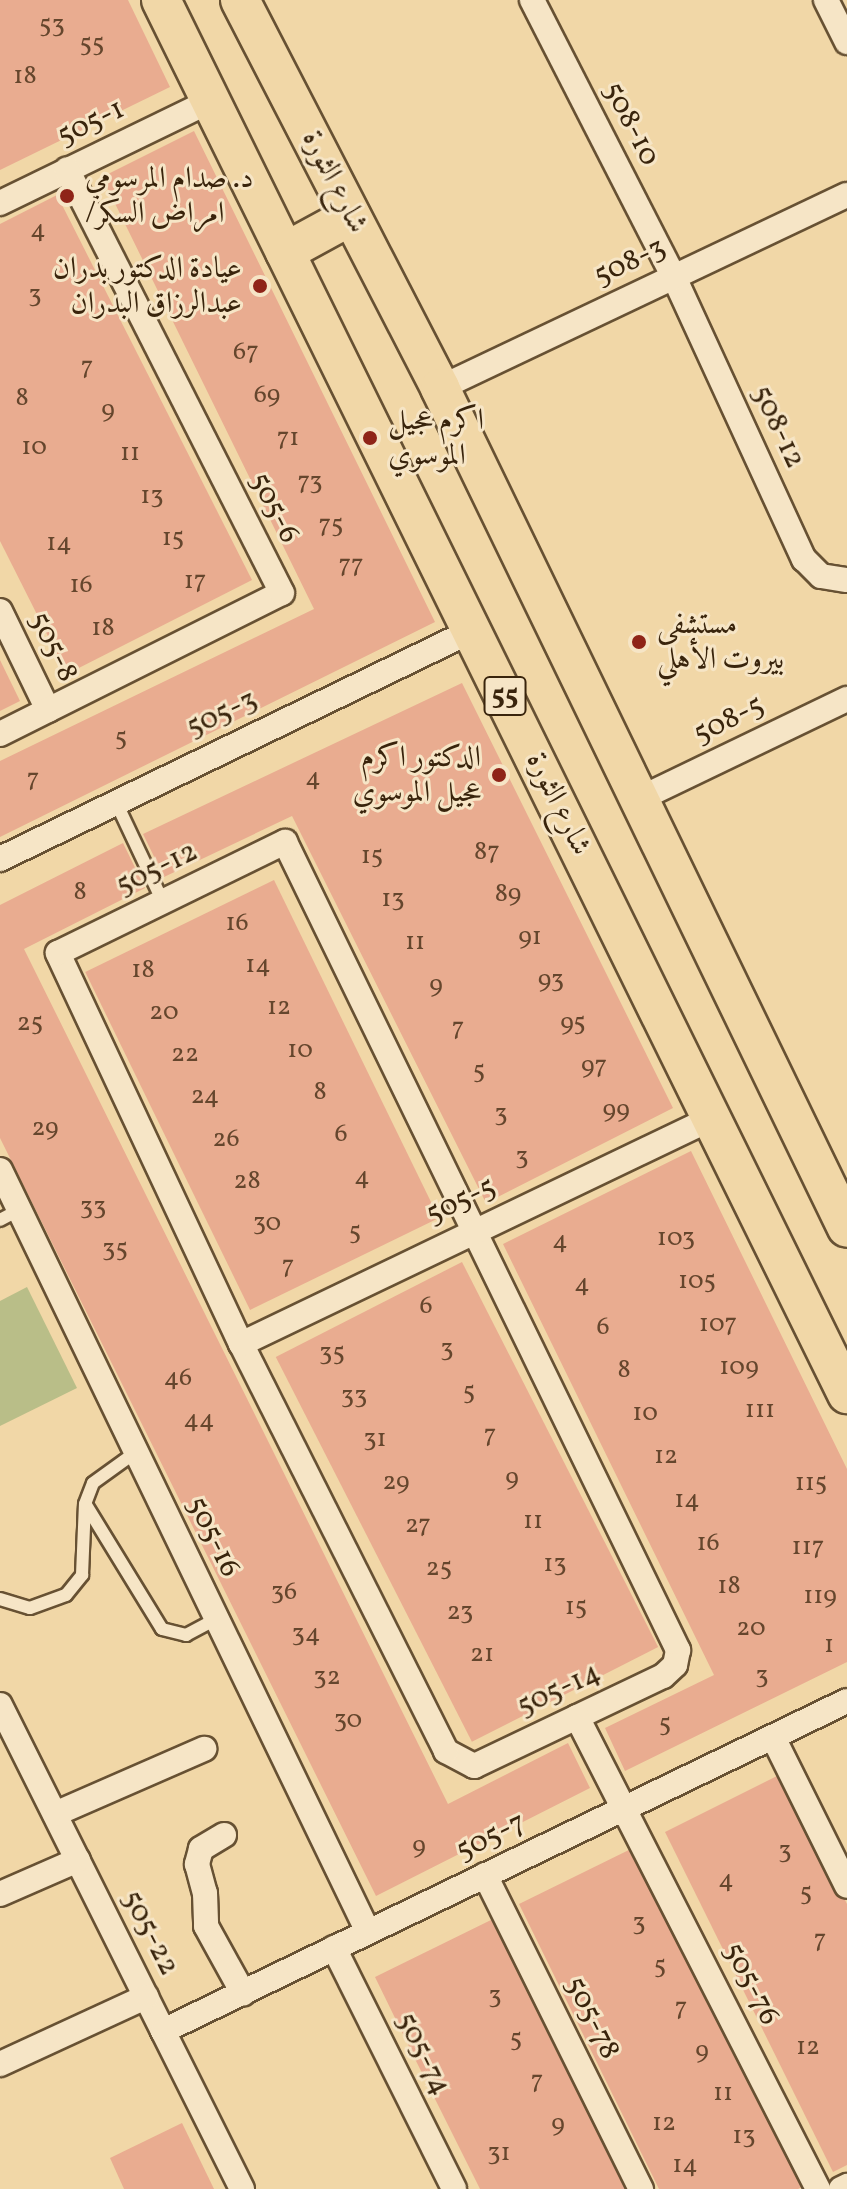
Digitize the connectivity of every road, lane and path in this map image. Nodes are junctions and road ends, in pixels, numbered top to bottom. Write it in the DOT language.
graph roads {
  1 [pos="161,0"];
  2 [pos="240,0"];
  3 [pos="532,0"];
  4 [pos="826,0"];
  5 [pos="847,42"];
  6 [pos="210,101"];
  7 [pos="67,170"];
  8 [pos="847,195"];
  9 [pos="0,203"];
  10 [pos="351,216"];
  11 [pos="285,252"];
  12 [pos="674,277"];
  13 [pos="440,388"];
  14 [pos="847,580"];
  15 [pos="0,611"];
  16 [pos="473,630"];
  17 [pos="847,699"];
  18 [pos="48,710"];
  19 [pos="0,734"];
  20 [pos="639,799"];
  21 [pos="115,800"];
  22 [pos="0,859"];
  23 [pos="163,902"];
  24 [pos="710,1119"];
  25 [pos="0,1170"];
  26 [pos="10,1215"];
  27 [pos="845,1217"];
  28 [pos="471,1232"];
  29 [pos="241,1344"];
  30 [pos="847,1394"];
  31 [pos="136,1452"];
  32 [pos="85,1504"];
  33 [pos="0,1599"];
  34 [pos="216,1619"];
  35 [pos="847,1701"];
  36 [pos="0,1705"];
  37 [pos="577,1717"];
  38 [pos="773,1737"];
  39 [pos="204,1749"];
  40 [pos="626,1808"];
  41 [pos="55,1814"];
  42 [pos="224,1835"];
  43 [pos="78,1860"];
  44 [pos="485,1875"];
  45 [pos="847,1886"];
  46 [pos="0,1894"];
  47 [pos="368,1932"];
  48 [pos="334,1948"];
  49 [pos="243,1993"];
  50 [pos="146,1997"];
  51 [pos="163,2031"];
  52 [pos="0,2064"];
  53 [pos="847,2186"];
  54 [pos="242,2189"];
  55 [pos="454,2189"];
  56 [pos="641,2189"];
  57 [pos="818,2189"];
  58 [pos="841,2189"];
  1 -- 6 [label="main road, شارع الثورة / 55"];
  2 -- 10 [label="main road, شارع الثورة"];
  3 -- 12 [label="street, 508-10"];
  4 -- 5 [label="street"];
  6 -- 7 [label="street, 505-1"];
  6 -- 11 [label="main road, شارع الثورة / 55"];
  7 -- 9 [label="street, 505-1"];
  7 -- 18 [label="street, 505-6"];
  8 -- 12 [label="street, 508-3"];
  10 -- 11 [label="main road"];
  10 -- 13 [label="main road, شارع الثورة"];
  11 -- 16 [label="main road, شارع الثورة / 55"];
  12 -- 13 [label="street, 508-3"];
  12 -- 14 [label="street, 508-12"];
  13 -- 20 [label="main road, شارع الثورة"];
  15 -- 18 [label="street, 505-8"];
  16 -- 21 [label="street, 505-3"];
  16 -- 24 [label="main road, شارع الثورة / 55"];
  17 -- 20 [label="street, 508-5"];
  18 -- 19 [label="street, 505-6"];
  20 -- 27 [label="main road, شارع الثورة"];
  21 -- 22 [label="street, 505-3"];
  21 -- 23 [label="lane"];
  23 -- 28 [label="street, 505-12"];
  23 -- 29 [label="street, 505-12"];
  24 -- 28 [label="street, 505-5"];
  24 -- 30 [label="main road, شارع الثورة / 55"];
  25 -- 26 [label="street, 505-16"];
  26 -- 31 [label="street, 505-16"];
  28 -- 29 [label="street, 505-5"];
  28 -- 37 [label="street, 505-14"];
  29 -- 37 [label="street, 505-14"];
  31 -- 32 [label="lane"];
  31 -- 34 [label="street, 505-16"];
  32 -- 33 [label="lane"];
  32 -- 34 [label="lane"];
  34 -- 47 [label="street, 505-16"];
  35 -- 38 [label="street, 505-7"];
  36 -- 41 [label="street, 505-22"];
  37 -- 40 [label="street, 505-76"];
  38 -- 40 [label="street, 505-7"];
  38 -- 45 [label="street"];
  39 -- 41 [label="street"];
  40 -- 44 [label="street, 505-7"];
  40 -- 57 [label="street, 505-76"];
  41 -- 43 [label="street, 505-22"];
  42 -- 49 [label="street"];
  43 -- 46 [label="street"];
  43 -- 50 [label="street, 505-22"];
  44 -- 47 [label="street, 505-7"];
  44 -- 56 [label="street, 505-78"];
  47 -- 48 [label="street, 505-7"];
  48 -- 49 [label="street, 505-7"];
  48 -- 55 [label="street, 505-74"];
  49 -- 51 [label="street, 505-7"];
  50 -- 51 [label="street, 505-22"];
  50 -- 52 [label="street"];
  51 -- 54 [label="street, 505-22"];
  53 -- 58 [label="street"];
}
